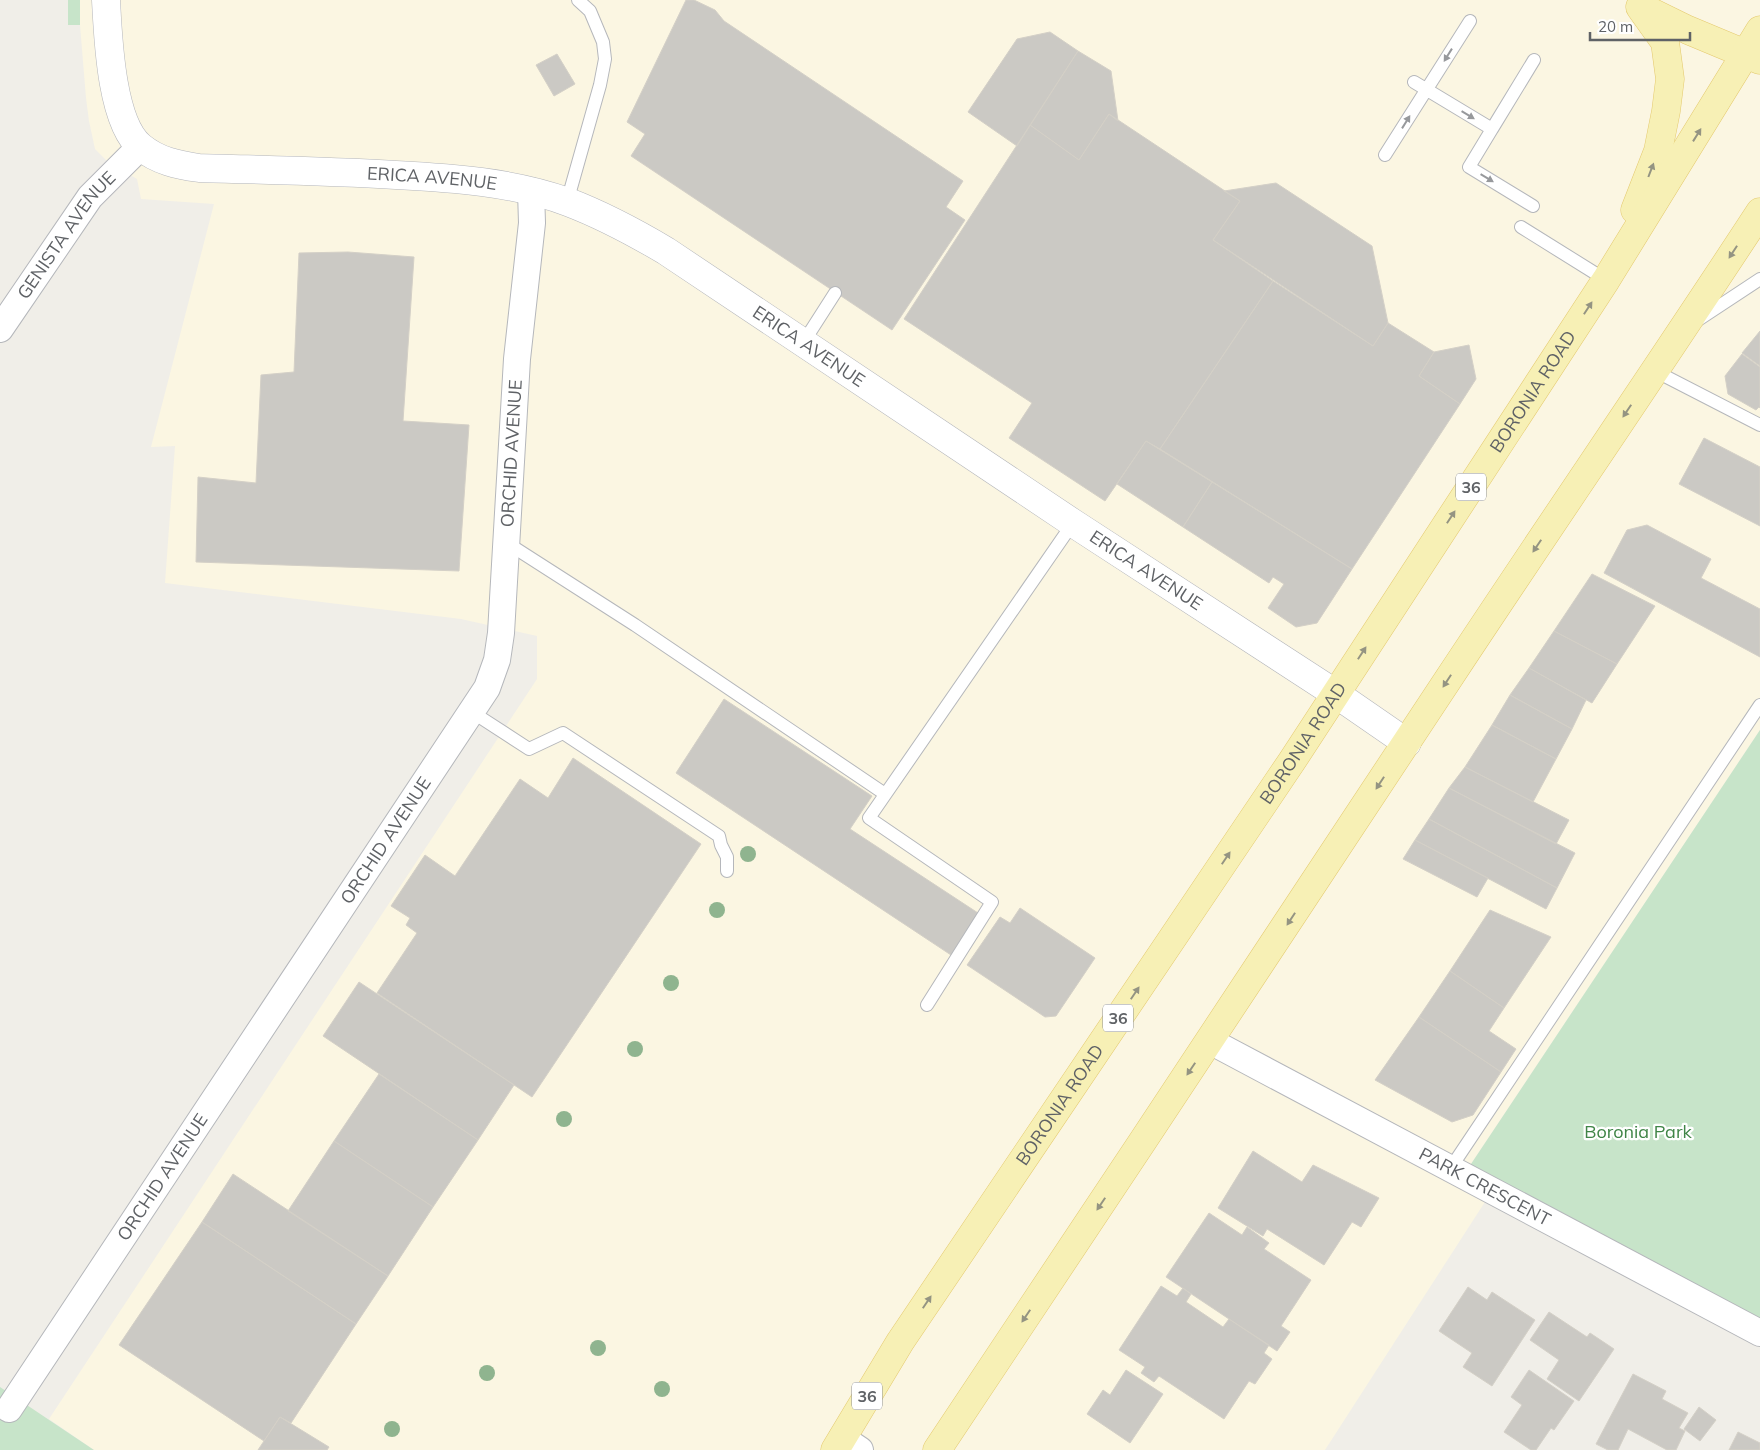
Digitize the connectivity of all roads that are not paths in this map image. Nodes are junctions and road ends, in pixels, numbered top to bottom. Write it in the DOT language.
graph roads {
  1 [pos="106,0"];
  2 [pos="578,0"];
  3 [pos="1635,4"];
  4 [pos="1470,20"];
  5 [pos="1760,30"];
  6 [pos="1753,57"];
  7 [pos="1534,60"];
  8 [pos="1414,82"];
  9 [pos="1426,90"];
  10 [pos="1492,129"];
  11 [pos="140,147"];
  12 [pos="1385,155"];
  13 [pos="531,192"];
  14 [pos="567,202"];
  15 [pos="1533,206"];
  16 [pos="1760,212"];
  17 [pos="1521,227"];
  18 [pos="1760,278"];
  19 [pos="1606,280"];
  20 [pos="835,293"];
  21 [pos="0,329"];
  22 [pos="1682,331"];
  23 [pos="803,343"];
  24 [pos="1655,371"];
  25 [pos="1760,425"];
  26 [pos="1073,523"];
  27 [pos="507,543"];
  28 [pos="1336,694"];
  29 [pos="1760,705"];
  30 [pos="472,712"];
  31 [pos="1407,743"];
  32 [pos="885,794"];
  33 [pos="726,870"];
  34 [pos="927,1005"];
  35 [pos="1210,1041"];
  36 [pos="1450,1170"];
  37 [pos="1760,1333"];
  38 [pos="9,1409"];
  39 [pos="846,1446"];
  40 [pos="937,1450"];
  1 -- 11 [label="main road"];
  2 -- 14 [label="lane"];
  3 -- 6 [label="main road"];
  19 -- 3 [label="main road, one-way"];
  4 -- 9 [label="lane, one-way"];
  5 -- 6 [label="main road, BORONIA ROAD / 36"];
  19 -- 6 [label="main road, BORONIA ROAD / 36, one-way"];
  7 -- 10 [label="lane"];
  8 -- 9 [label="lane"];
  9 -- 10 [label="lane, one-way"];
  12 -- 9 [label="lane, one-way"];
  10 -- 15 [label="lane, one-way"];
  11 -- 13 [label="main road, ERICA AVENUE"];
  11 -- 21 [label="street, GENISTA AVENUE"];
  13 -- 14 [label="main road, ERICA AVENUE"];
  13 -- 27 [label="street, ORCHID AVENUE"];
  14 -- 23 [label="main road, ERICA AVENUE"];
  16 -- 22 [label="main road, one-way"];
  17 -- 19 [label="lane"];
  18 -- 22 [label="lane"];
  28 -- 19 [label="main road, BORONIA ROAD / 36, one-way"];
  20 -- 23 [label="lane"];
  22 -- 24 [label="main road"];
  23 -- 26 [label="main road, ERICA AVENUE"];
  24 -- 25 [label="lane"];
  24 -- 31 [label="main road, one-way"];
  26 -- 28 [label="main road, ERICA AVENUE"];
  26 -- 32 [label="lane"];
  27 -- 30 [label="street, ORCHID AVENUE"];
  27 -- 32 [label="lane"];
  28 -- 31 [label="main road, ERICA AVENUE"];
  39 -- 28 [label="main road, BORONIA ROAD / 36, one-way"];
  29 -- 36 [label="lane"];
  30 -- 33 [label="lane"];
  30 -- 38 [label="street, ORCHID AVENUE"];
  31 -- 35 [label="main road, one-way"];
  32 -- 34 [label="lane"];
  35 -- 36 [label="street, PARK CRESCENT"];
  35 -- 40 [label="main road, one-way"];
  36 -- 37 [label="street, PARK CRESCENT"];
}
